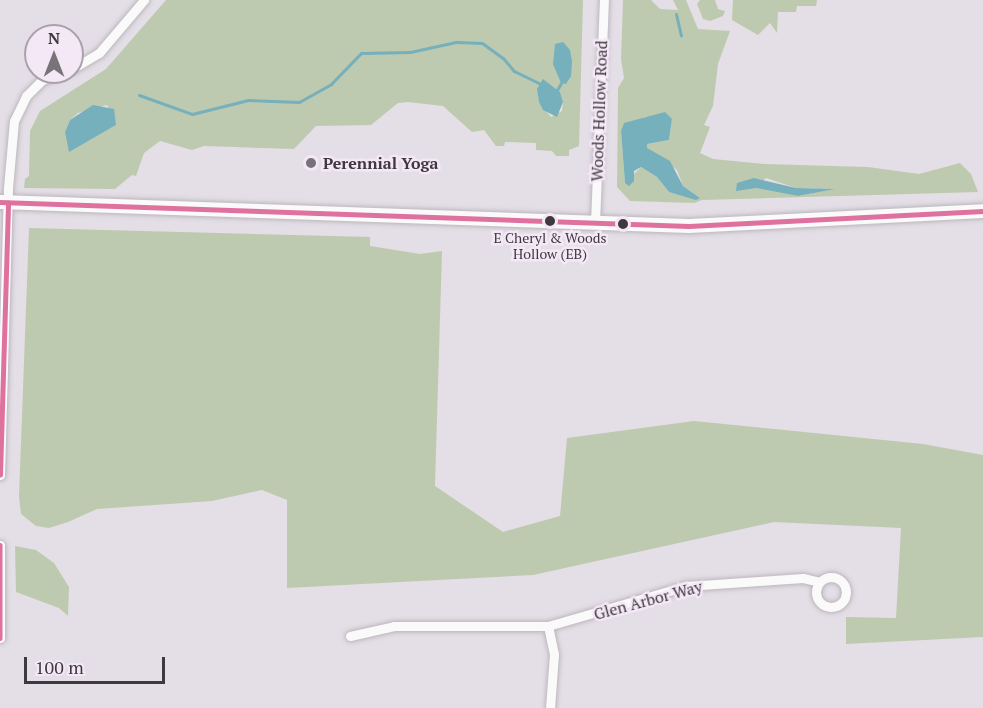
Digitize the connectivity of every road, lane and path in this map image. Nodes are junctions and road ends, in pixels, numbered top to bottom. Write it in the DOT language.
graph roads {
  1 [pos="144,0"];
  2 [pos="603,0"];
  3 [pos="84,62"];
  4 [pos="38,84"];
  5 [pos="4,202"];
  6 [pos="983,211"];
  7 [pos="595,223"];
  8 [pos="0,475"];
  9 [pos="0,545"];
  10 [pos="820,582"];
  11 [pos="548,626"];
  12 [pos="350,636"];
  13 [pos="0,638"];
  14 [pos="550,708"];
  1 -- 3 [label="street"];
  2 -- 7 [label="street, Woods Hollow Road"];
  4 -- 5 [label="street"];
  5 -- 7 [label="street"];
  5 -- 8 [label="street"];
  6 -- 7 [label="street"];
  9 -- 13 [label="street"];
  10 -- 11 [label="street, Glen Arbor Way"];
  11 -- 12 [label="street, Glen Arbor Way"];
  11 -- 14 [label="street"];
}
